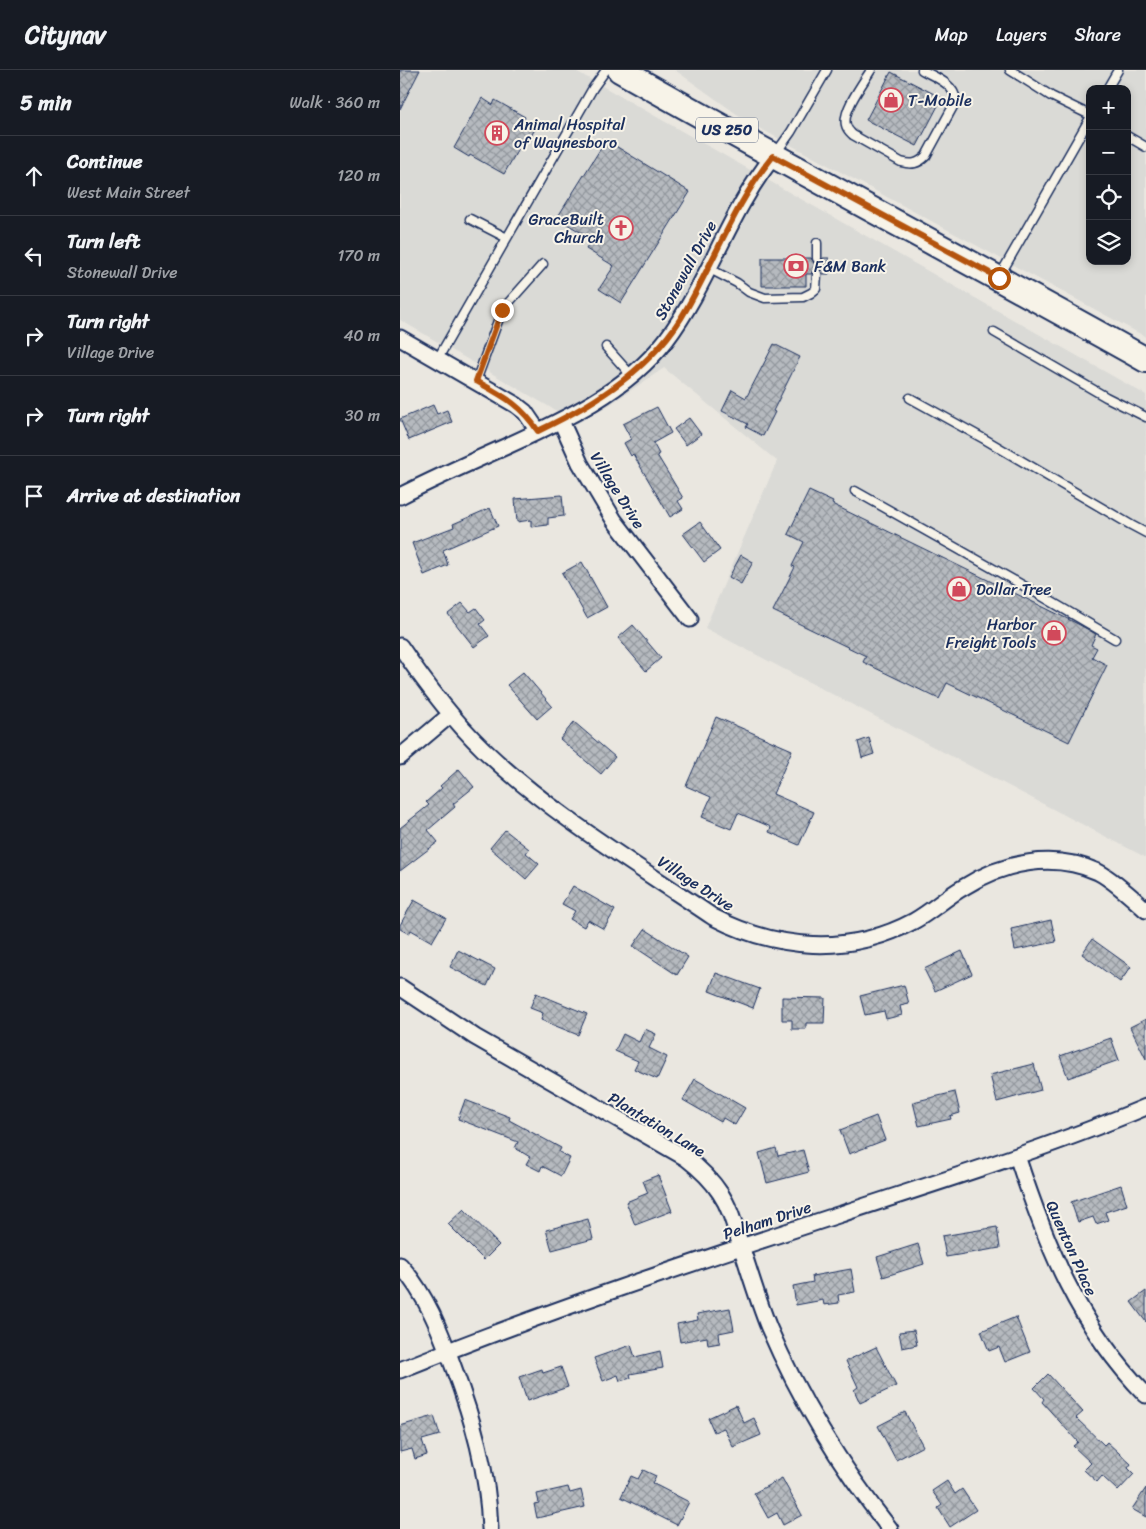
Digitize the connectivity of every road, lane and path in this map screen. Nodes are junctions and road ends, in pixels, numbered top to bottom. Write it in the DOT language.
graph roads {
  1 [pos="606,70"];
  2 [pos="620,70"];
  3 [pos="826,70"];
  4 [pos="870,70"];
  5 [pos="923,70"];
  6 [pos="1010,70"];
  7 [pos="1118,70"];
  8 [pos="1109,85"];
  9 [pos="1086,115"];
  10 [pos="1086,124"];
  11 [pos="1131,138"];
  12 [pos="1146,147"];
  13 [pos="773,156"];
  14 [pos="470,219"];
  15 [pos="507,238"];
  16 [pos="816,243"];
  17 [pos="817,258"];
  18 [pos="543,264"];
  19 [pos="708,268"];
  20 [pos="817,274"];
  21 [pos="999,278"];
  22 [pos="994,332"];
  23 [pos="400,338"];
  24 [pos="606,347"];
  25 [pos="437,360"];
  26 [pos="1146,360"];
  27 [pos="631,375"];
  28 [pos="476,381"];
  29 [pos="910,398"];
  30 [pos="1146,416"];
  31 [pos="561,421"];
  32 [pos="538,431"];
  33 [pos="855,492"];
  34 [pos="400,496"];
  35 [pos="1146,533"];
  36 [pos="690,620"];
  37 [pos="1115,639"];
  38 [pos="400,646"];
  39 [pos="450,715"];
  40 [pos="400,757"];
  41 [pos="1146,910"];
  42 [pos="400,987"];
  43 [pos="1146,1108"];
  44 [pos="1016,1156"];
  45 [pos="741,1246"];
  46 [pos="400,1265"];
  47 [pos="447,1351"];
  48 [pos="400,1370"];
  49 [pos="1146,1395"];
  50 [pos="490,1529"];
  51 [pos="890,1529"];
  1 -- 15 [label="lane"];
  2 -- 13 [label="main road, US 250"];
  3 -- 13 [label="lane"];
  4 -- 5 [label="lane"];
  6 -- 9 [label="lane"];
  7 -- 8 [label="lane"];
  10 -- 21 [label="lane"];
  11 -- 12 [label="lane"];
  13 -- 19 [label="street, Stonewall Drive"];
  13 -- 21 [label="main road, US 250"];
  14 -- 15 [label="lane"];
  15 -- 25 [label="lane"];
  16 -- 17 [label="lane"];
  18 -- 28 [label="lane"];
  19 -- 20 [label="lane"];
  19 -- 27 [label="street, Stonewall Drive"];
  21 -- 26 [label="main road, US 250"];
  22 -- 30 [label="lane"];
  23 -- 25 [label="street"];
  24 -- 27 [label="lane"];
  25 -- 28 [label="street"];
  27 -- 31 [label="street, Stonewall Drive"];
  28 -- 32 [label="street"];
  29 -- 35 [label="lane"];
  31 -- 32 [label="street, Stonewall Drive"];
  31 -- 36 [label="street, Village Drive"];
  32 -- 34 [label="street, Stonewall Drive"];
  33 -- 37 [label="lane"];
  38 -- 39 [label="street, Village Drive"];
  39 -- 40 [label="street"];
  39 -- 41 [label="street, Village Drive"];
  42 -- 45 [label="street, Plantation Lane"];
  43 -- 44 [label="street, Pelham Drive"];
  44 -- 45 [label="street, Pelham Drive"];
  44 -- 49 [label="street, Quenton Place"];
  45 -- 47 [label="street, Pelham Drive"];
  45 -- 51 [label="street, Plantation Lane"];
  46 -- 47 [label="street"];
  47 -- 48 [label="street, Pelham Drive"];
  47 -- 50 [label="street"];
}
